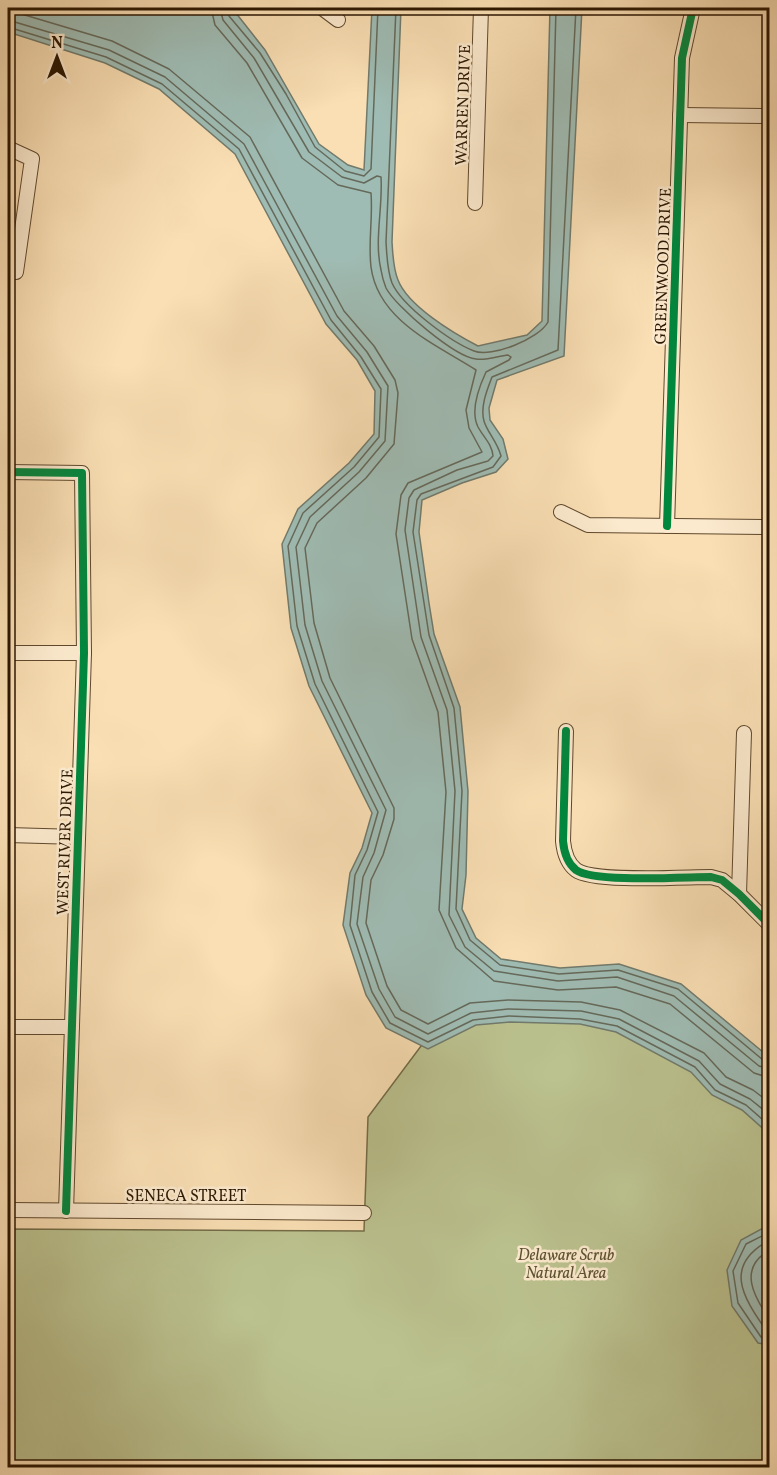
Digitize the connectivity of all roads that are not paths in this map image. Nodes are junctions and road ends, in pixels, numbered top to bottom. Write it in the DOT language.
graph roads {
  1 [pos="322,8"];
  2 [pos="481,8"];
  3 [pos="693,8"];
  4 [pos="338,20"];
  5 [pos="680,115"];
  6 [pos="770,116"];
  7 [pos="8,148"];
  8 [pos="475,203"];
  9 [pos="16,272"];
  10 [pos="8,472"];
  11 [pos="561,512"];
  12 [pos="667,526"];
  13 [pos="770,527"];
  14 [pos="8,653"];
  15 [pos="84,653"];
  16 [pos="566,731"];
  17 [pos="744,732"];
  18 [pos="8,835"];
  19 [pos="78,837"];
  20 [pos="739,894"];
  21 [pos="770,925"];
  22 [pos="8,1027"];
  23 [pos="72,1027"];
  24 [pos="8,1210"];
  25 [pos="66,1211"];
  26 [pos="364,1213"];
  1 -- 4 [label="street"];
  2 -- 8 [label="street, WARREN DRIVE"];
  3 -- 5 [label="street, GREENWOOD DRIVE"];
  5 -- 6 [label="street"];
  5 -- 12 [label="street, GREENWOOD DRIVE"];
  7 -- 9 [label="street"];
  10 -- 15 [label="street, WEST RIVER DRIVE"];
  11 -- 12 [label="street"];
  12 -- 13 [label="street"];
  14 -- 15 [label="street"];
  15 -- 19 [label="street, WEST RIVER DRIVE"];
  16 -- 20 [label="street"];
  17 -- 20 [label="street"];
  18 -- 19 [label="street"];
  19 -- 23 [label="street, WEST RIVER DRIVE"];
  20 -- 21 [label="street"];
  22 -- 23 [label="street"];
  23 -- 25 [label="street, WEST RIVER DRIVE"];
  24 -- 25 [label="street, SENECA STREET"];
  25 -- 26 [label="street, SENECA STREET"];
}
